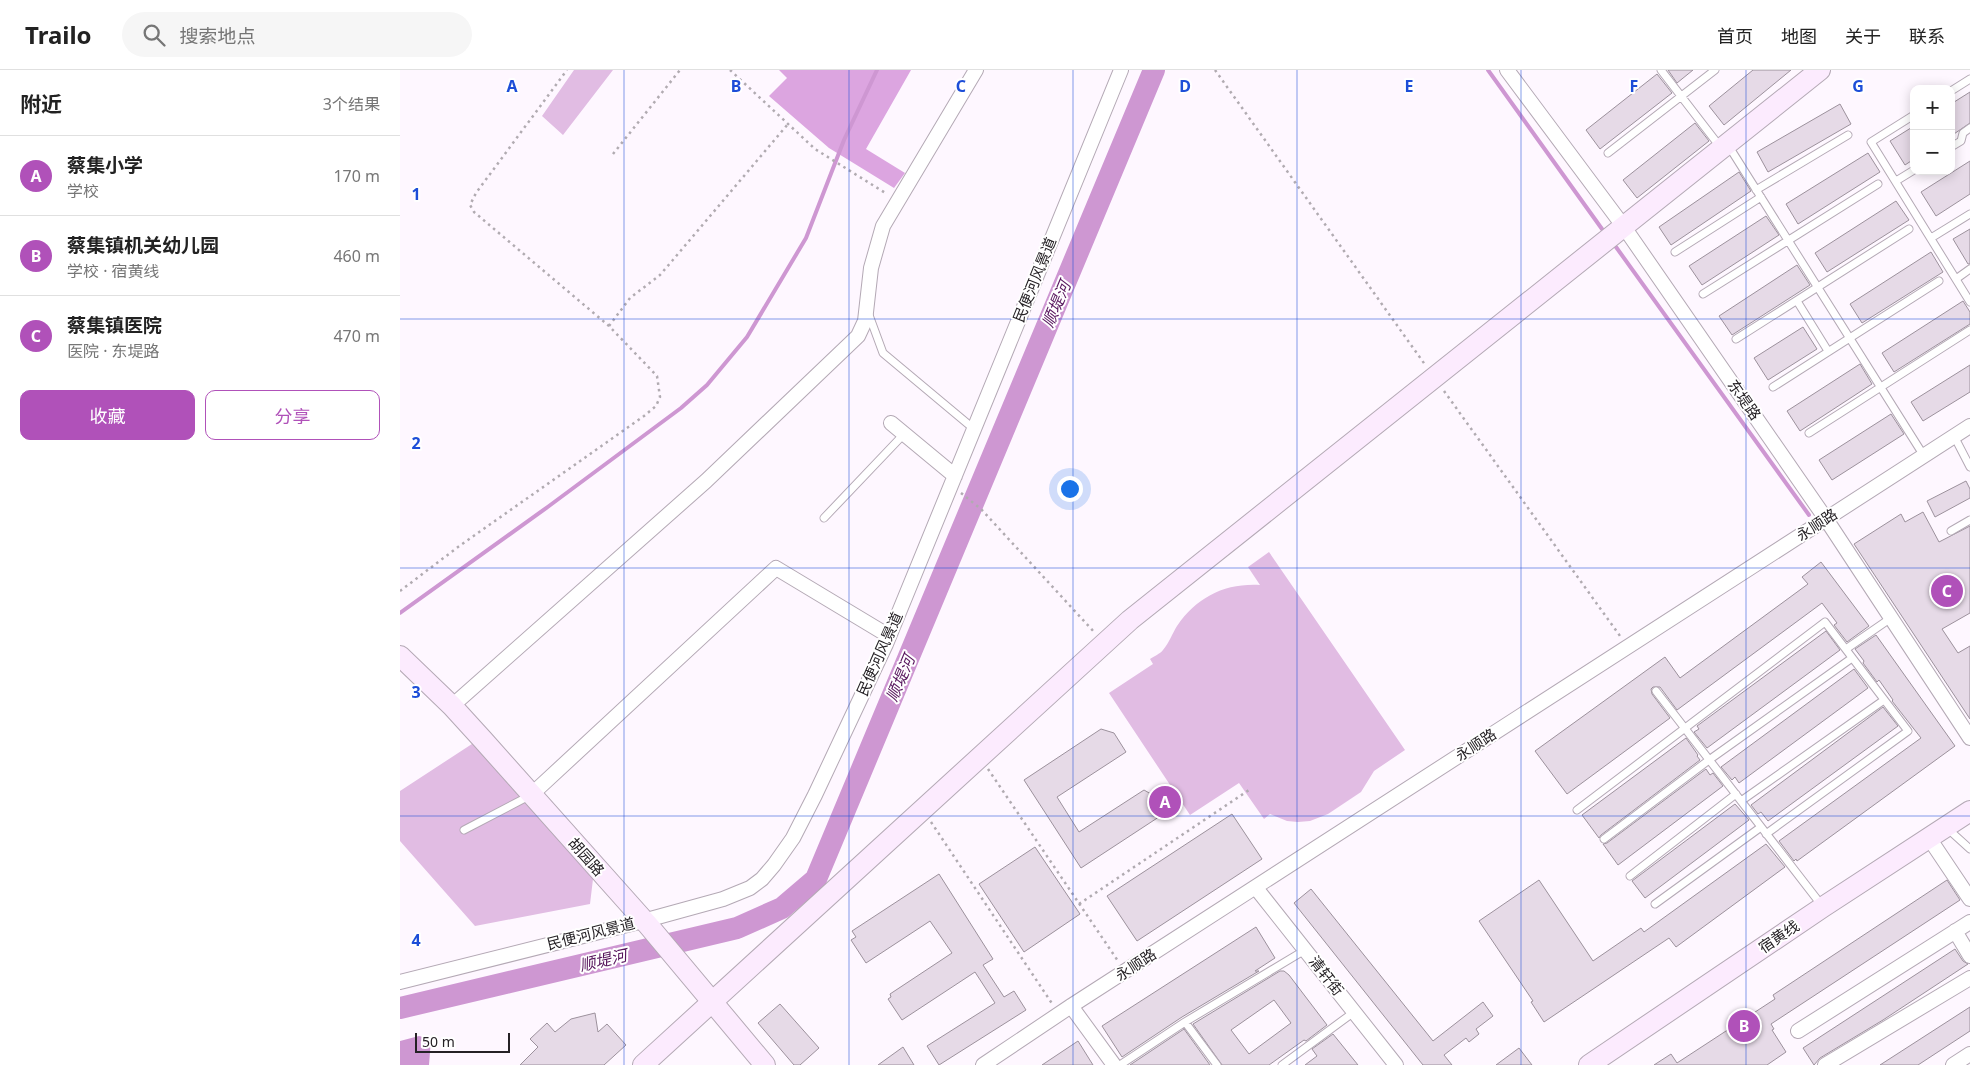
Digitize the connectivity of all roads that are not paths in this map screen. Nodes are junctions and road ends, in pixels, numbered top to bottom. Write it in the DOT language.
graph roads {
  1 [pos="976,70"];
  2 [pos="1121,70"];
  3 [pos="1507,70"];
  4 [pos="1660,70"];
  5 [pos="1715,70"];
  6 [pos="1820,70"];
  7 [pos="1970,79"];
  8 [pos="1955,88"];
  9 [pos="1681,97"];
  10 [pos="1910,118"];
  11 [pos="1970,128"];
  12 [pos="1848,134"];
  13 [pos="1955,145"];
  14 [pos="1724,146"];
  15 [pos="1608,153"];
  16 [pos="1910,172"];
  17 [pos="1896,181"];
  18 [pos="1878,184"];
  19 [pos="1756,190"];
  20 [pos="1761,197"];
  21 [pos="1970,214"];
  22 [pos="1624,227"];
  23 [pos="1908,229"];
  24 [pos="1931,238"];
  25 [pos="1788,240"];
  26 [pos="1675,252"];
  27 [pos="1970,270"];
  28 [pos="1956,279"];
  29 [pos="1939,281"];
  30 [pos="1818,287"];
  31 [pos="1703,294"];
  32 [pos="1796,301"];
  33 [pos="1970,302"];
  34 [pos="866,310"];
  35 [pos="1970,330"];
  36 [pos="1850,338"];
  37 [pos="1736,339"];
  38 [pos="1828,351"];
  39 [pos="1772,387"];
  40 [pos="1881,388"];
  41 [pos="891,423"];
  42 [pos="1970,426"];
  43 [pos="974,429"];
  44 [pos="1809,433"];
  45 [pos="904,434"];
  46 [pos="1954,436"];
  47 [pos="1924,456"];
  48 [pos="1970,467"];
  49 [pos="955,476"];
  50 [pos="824,518"];
  51 [pos="1826,519"];
  52 [pos="1970,520"];
  53 [pos="1951,531"];
  54 [pos="1891,618"];
  55 [pos="889,636"];
  56 [pos="1846,649"];
  57 [pos="400,656"];
  58 [pos="1852,658"];
  59 [pos="1656,692"];
  60 [pos="1884,700"];
  61 [pos="452,706"];
  62 [pos="1685,729"];
  63 [pos="1970,738"];
  64 [pos="1709,760"];
  65 [pos="1736,794"];
  66 [pos="531,795"];
  67 [pos="1741,801"];
  68 [pos="1577,810"];
  69 [pos="1970,811"];
  70 [pos="1761,827"];
  71 [pos="464,830"];
  72 [pos="1937,832"];
  73 [pos="1766,834"];
  74 [pos="1604,839"];
  75 [pos="1970,849"];
  76 [pos="1630,876"];
  77 [pos="1256,888"];
  78 [pos="1970,899"];
  79 [pos="1655,904"];
  80 [pos="1823,907"];
  81 [pos="1970,922"];
  82 [pos="645,923"];
  83 [pos="1955,931"];
  84 [pos="1305,950"];
  85 [pos="1970,956"];
  86 [pos="1970,978"];
  87 [pos="400,982"];
  88 [pos="711,1002"];
  89 [pos="1065,1010"];
  90 [pos="1354,1012"];
  91 [pos="1185,1022"];
  92 [pos="1798,1031"];
  93 [pos="1970,1054"];
  94 [pos="643,1065"];
  95 [pos="765,1065"];
  96 [pos="983,1065"];
  97 [pos="1114,1065"];
  98 [pos="1120,1065"];
  99 [pos="1217,1065"];
  100 [pos="1282,1065"];
  101 [pos="1396,1065"];
  102 [pos="1589,1065"];
  103 [pos="1825,1065"];
  104 [pos="1953,1065"];
  1 -- 34 [label="street"];
  2 -- 43 [label="street, 民便河风景道"];
  3 -- 22 [label="street, 东堤路"];
  4 -- 9 [label="lane"];
  5 -- 9 [label="lane"];
  6 -- 14 [label="street"];
  7 -- 8 [label="lane"];
  9 -- 14 [label="lane"];
  9 -- 15 [label="lane"];
  10 -- 17 [label="lane"];
  11 -- 13 [label="lane"];
  12 -- 19 [label="lane"];
  14 -- 19 [label="lane"];
  14 -- 22 [label="street"];
  16 -- 17 [label="lane"];
  17 -- 24 [label="lane"];
  18 -- 25 [label="lane"];
  19 -- 20 [label="lane"];
  20 -- 25 [label="lane"];
  20 -- 26 [label="lane"];
  21 -- 24 [label="lane"];
  22 -- 51 [label="street, 东堤路"];
  22 -- 88 [label="street"];
  23 -- 30 [label="lane"];
  24 -- 28 [label="lane"];
  25 -- 30 [label="lane"];
  25 -- 31 [label="lane"];
  27 -- 28 [label="lane"];
  28 -- 33 [label="lane"];
  29 -- 36 [label="lane"];
  30 -- 32 [label="lane"];
  30 -- 36 [label="lane"];
  32 -- 37 [label="lane"];
  32 -- 38 [label="lane"];
  34 -- 43 [label="lane"];
  34 -- 61 [label="street"];
  35 -- 40 [label="lane"];
  36 -- 38 [label="lane"];
  36 -- 40 [label="lane"];
  38 -- 39 [label="lane"];
  40 -- 44 [label="lane"];
  40 -- 47 [label="lane"];
  41 -- 45 [label="street"];
  42 -- 46 [label="street, 永顺路"];
  43 -- 49 [label="street, 民便河风景道"];
  45 -- 49 [label="street"];
  45 -- 50 [label="lane"];
  46 -- 47 [label="street, 永顺路"];
  46 -- 48 [label="lane"];
  47 -- 51 [label="street, 永顺路"];
  49 -- 55 [label="street, 民便河风景道"];
  51 -- 54 [label="street, 东堤路"];
  51 -- 77 [label="street, 永顺路"];
  52 -- 53 [label="lane"];
  54 -- 56 [label="lane"];
  54 -- 63 [label="street, 东堤路"];
  55 -- 66 [label="street"];
  55 -- 82 [label="street, 民便河风景道"];
  56 -- 58 [label="lane"];
  56 -- 62 [label="lane"];
  57 -- 61 [label="street, 胡园路"];
  58 -- 60 [label="lane"];
  58 -- 64 [label="lane"];
  59 -- 62 [label="lane"];
  60 -- 67 [label="lane"];
  60 -- 73 [label="lane"];
  61 -- 66 [label="street, 胡园路"];
  62 -- 64 [label="lane"];
  62 -- 68 [label="lane"];
  64 -- 65 [label="lane"];
  64 -- 74 [label="lane"];
  65 -- 67 [label="lane"];
  65 -- 76 [label="lane"];
  66 -- 71 [label="lane"];
  66 -- 82 [label="street, 胡园路"];
  67 -- 70 [label="lane"];
  69 -- 72 [label="street, 宿黄线"];
  70 -- 73 [label="lane"];
  70 -- 79 [label="lane"];
  72 -- 75 [label="lane"];
  72 -- 78 [label="street"];
  72 -- 80 [label="street, 宿黄线"];
  73 -- 80 [label="lane"];
  77 -- 84 [label="street, 清轩街"];
  77 -- 89 [label="street, 永顺路"];
  80 -- 102 [label="street, 宿黄线"];
  81 -- 83 [label="street"];
  82 -- 87 [label="street, 民便河风景道"];
  82 -- 88 [label="street, 胡园路"];
  83 -- 85 [label="street"];
  83 -- 92 [label="street"];
  84 -- 90 [label="street, 清轩街"];
  84 -- 91 [label="lane"];
  86 -- 103 [label="street"];
  88 -- 94 [label="street"];
  88 -- 95 [label="street, 胡园路"];
  89 -- 96 [label="street, 永顺路"];
  89 -- 97 [label="street"];
  90 -- 100 [label="lane"];
  90 -- 101 [label="street, 清轩街"];
  91 -- 98 [label="lane"];
  91 -- 99 [label="lane"];
  93 -- 104 [label="street"];
}
